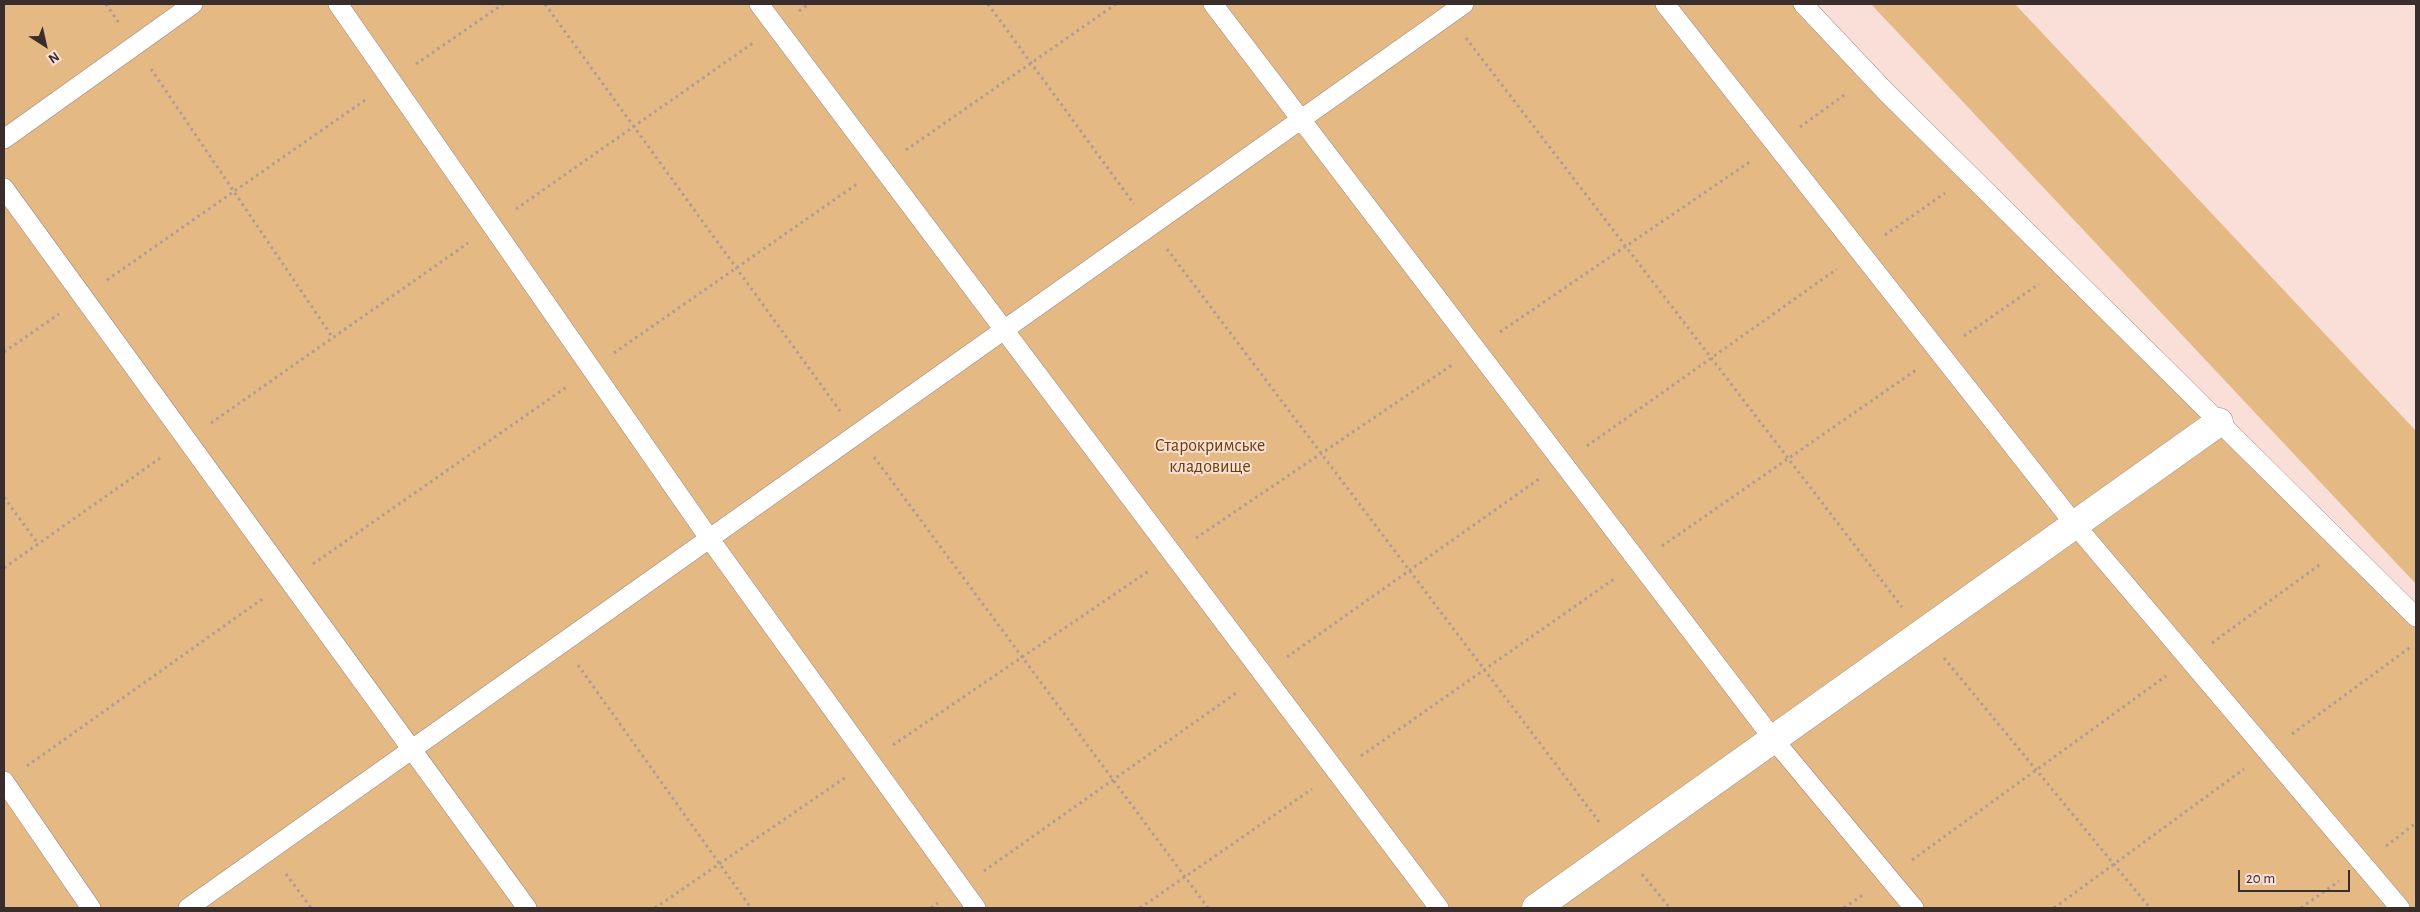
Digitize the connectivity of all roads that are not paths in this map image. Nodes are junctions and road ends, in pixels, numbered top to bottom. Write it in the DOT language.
graph roads {
  1 [pos="193,4"];
  2 [pos="338,4"];
  3 [pos="759,4"];
  4 [pos="1213,4"];
  5 [pos="1464,4"];
  6 [pos="1665,4"];
  7 [pos="1803,4"];
  8 [pos="1300,120"];
  9 [pos="4,139"];
  10 [pos="4,188"];
  11 [pos="1004,329"];
  12 [pos="2219,422"];
  13 [pos="2076,526"];
  14 [pos="709,538"];
  15 [pos="2416,618"];
  16 [pos="1774,740"];
  17 [pos="412,749"];
  18 [pos="4,782"];
  19 [pos="91,908"];
  20 [pos="188,908"];
  21 [pos="527,908"];
  22 [pos="976,908"];
  23 [pos="1439,908"];
  24 [pos="1536,908"];
  25 [pos="1914,908"];
  26 [pos="2400,908"];
  1 -- 9 [label="lane"];
  2 -- 14 [label="lane"];
  3 -- 11 [label="lane"];
  4 -- 8 [label="lane"];
  5 -- 8 [label="lane"];
  6 -- 13 [label="lane"];
  7 -- 12 [label="lane"];
  8 -- 11 [label="lane"];
  8 -- 16 [label="lane"];
  10 -- 17 [label="lane"];
  11 -- 14 [label="lane"];
  11 -- 23 [label="lane"];
  12 -- 13 [label="street"];
  12 -- 15 [label="lane"];
  13 -- 16 [label="street"];
  13 -- 26 [label="lane"];
  14 -- 17 [label="lane"];
  14 -- 22 [label="lane"];
  16 -- 24 [label="street"];
  16 -- 25 [label="lane"];
  17 -- 20 [label="lane"];
  17 -- 21 [label="lane"];
  18 -- 19 [label="lane"];
}
